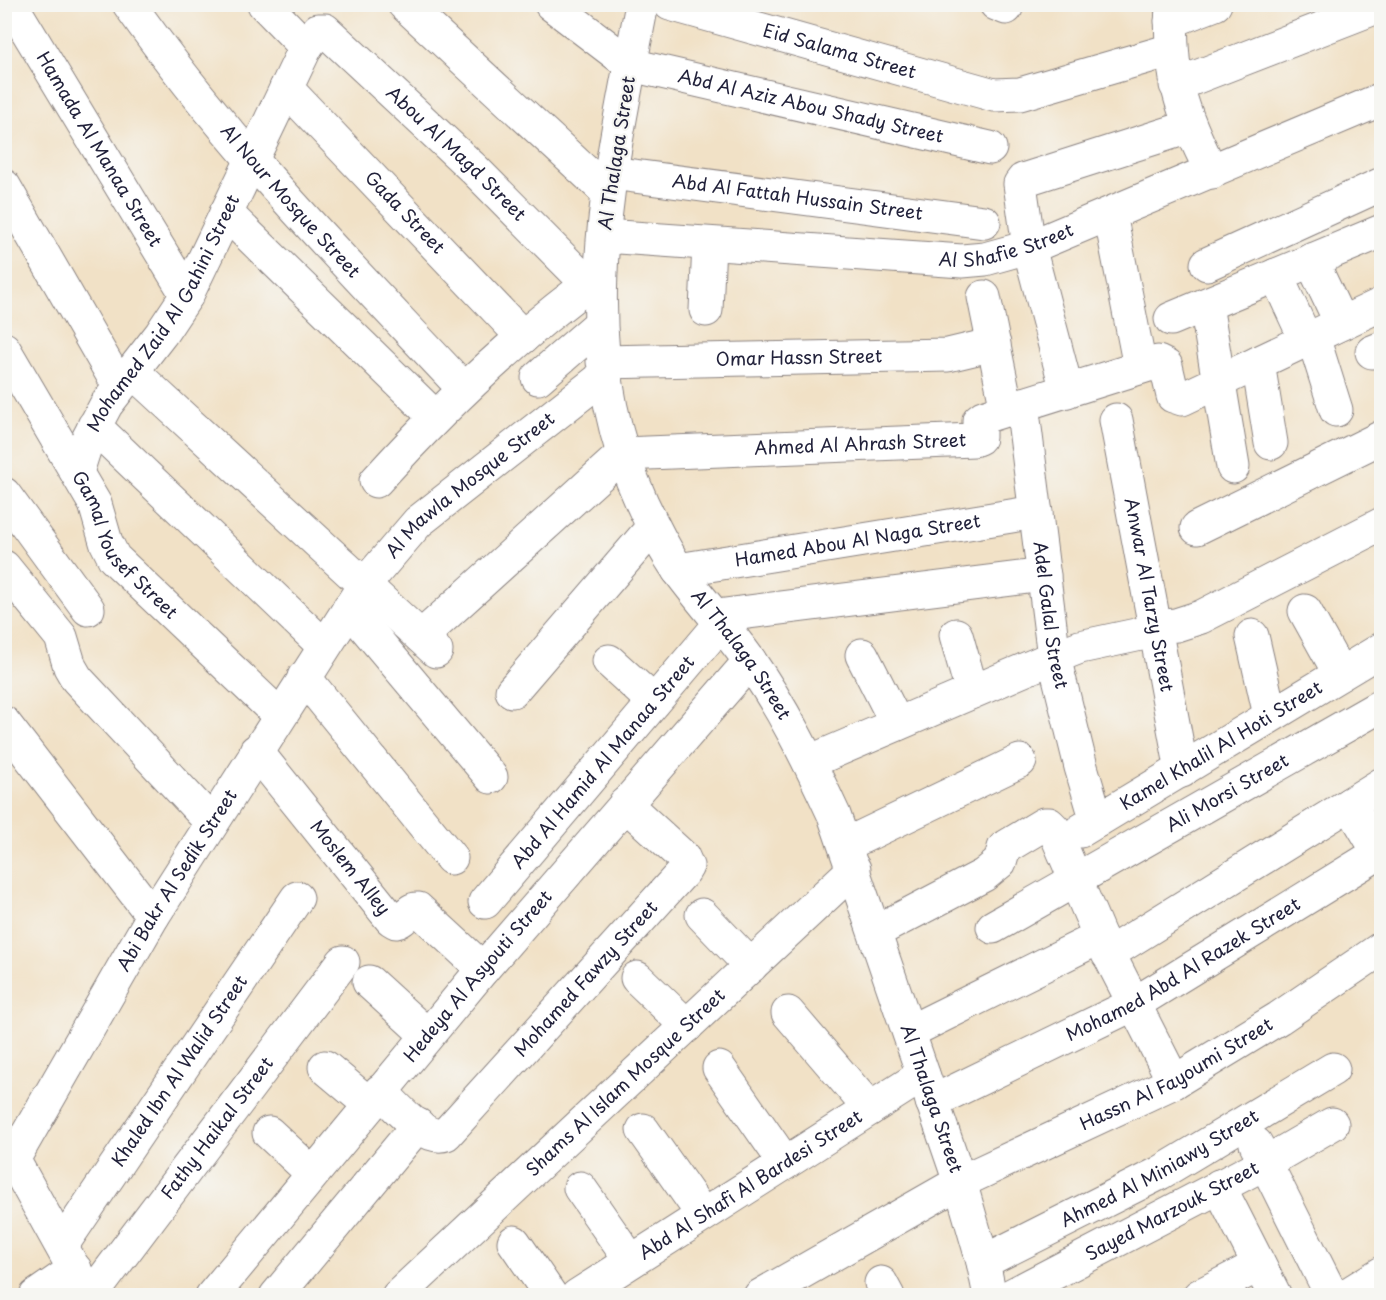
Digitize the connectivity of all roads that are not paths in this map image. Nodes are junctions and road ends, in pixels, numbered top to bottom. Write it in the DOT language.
graph roads {
  1 [pos="11,4"];
  2 [pos="129,4"];
  3 [pos="264,4"];
  4 [pos="404,4"];
  5 [pos="551,4"];
  6 [pos="642,4"];
  7 [pos="670,4"];
  8 [pos="1215,4"];
  9 [pos="1382,5"];
  10 [pos="1172,25"];
  11 [pos="313,38"];
  12 [pos="631,65"];
  13 [pos="1176,85"];
  14 [pos="286,88"];
  15 [pos="1382,99"];
  16 [pos="1189,127"];
  17 [pos="990,148"];
  18 [pos="251,161"];
  19 [pos="1212,172"];
  20 [pos="609,183"];
  21 [pos="1382,184"];
  22 [pos="4,186"];
  23 [pos="226,213"];
  24 [pos="1110,214"];
  25 [pos="984,222"];
  26 [pos="1382,231"];
  27 [pos="604,236"];
  28 [pos="709,244"];
  29 [pos="1029,247"];
  30 [pos="1311,260"];
  31 [pos="1207,264"];
  32 [pos="1276,275"];
  33 [pos="594,280"];
  34 [pos="187,295"];
  35 [pos="984,297"];
  36 [pos="1382,304"];
  37 [pos="1206,305"];
  38 [pos="706,310"];
  39 [pos="1171,320"];
  40 [pos="599,325"];
  41 [pos="1320,334"];
  42 [pos="522,337"];
  43 [pos="994,344"];
  44 [pos="4,349"];
  45 [pos="1258,363"];
  46 [pos="1140,367"];
  47 [pos="603,369"];
  48 [pos="126,378"];
  49 [pos="538,378"];
  50 [pos="1218,382"];
  51 [pos="464,389"];
  52 [pos="1067,391"];
  53 [pos="1014,407"];
  54 [pos="1336,410"];
  55 [pos="435,417"];
  56 [pos="1116,420"];
  57 [pos="94,426"];
  58 [pos="1382,437"];
  59 [pos="1271,443"];
  60 [pos="623,454"];
  61 [pos="1233,467"];
  62 [pos="77,472"];
  63 [pos="376,481"];
  64 [pos="4,494"];
  65 [pos="1036,512"];
  66 [pos="1382,524"];
  67 [pos="653,526"];
  68 [pos="1197,528"];
  69 [pos="106,542"];
  70 [pos="4,567"];
  71 [pos="678,570"];
  72 [pos="1044,574"];
  73 [pos="357,596"];
  74 [pos="88,609"];
  75 [pos="1305,611"];
  76 [pos="719,619"];
  77 [pos="1155,629"];
  78 [pos="956,635"];
  79 [pos="1252,636"];
  80 [pos="324,646"];
  81 [pos="1382,649"];
  82 [pos="862,655"];
  83 [pos="1054,657"];
  84 [pos="609,661"];
  85 [pos="750,661"];
  86 [pos="70,667"];
  87 [pos="1340,674"];
  88 [pos="304,677"];
  89 [pos="512,692"];
  90 [pos="972,692"];
  91 [pos="654,702"];
  92 [pos="1382,705"];
  93 [pos="279,715"];
  94 [pos="1270,715"];
  95 [pos="4,723"];
  96 [pos="897,724"];
  97 [pos="256,751"];
  98 [pos="1020,761"];
  99 [pos="809,762"];
  100 [pos="1182,771"];
  101 [pos="491,777"];
  102 [pos="1382,784"];
  103 [pos="625,804"];
  104 [pos="1350,804"];
  105 [pos="1097,821"];
  106 [pos="211,822"];
  107 [pos="1060,842"];
  108 [pos="849,857"];
  109 [pos="451,858"];
  110 [pos="1075,882"];
  111 [pos="297,898"];
  112 [pos="485,902"];
  113 [pos="702,915"];
  114 [pos="153,916"];
  115 [pos="993,927"];
  116 [pos="875,932"];
  117 [pos="1104,946"];
  118 [pos="1382,948"];
  119 [pos="343,962"];
  120 [pos="751,966"];
  121 [pos="483,969"];
  122 [pos="637,978"];
  123 [pos="369,982"];
  124 [pos="1134,1005"];
  125 [pos="788,1013"];
  126 [pos="687,1026"];
  127 [pos="909,1032"];
  128 [pos="427,1035"];
  129 [pos="325,1067"];
  130 [pos="719,1068"];
  131 [pos="1333,1069"];
  132 [pos="1174,1082"];
  133 [pos="928,1089"];
  134 [pos="375,1098"];
  135 [pos="870,1108"];
  136 [pos="1246,1124"];
  137 [pos="1332,1124"];
  138 [pos="418,1125"];
  139 [pos="643,1130"];
  140 [pos="269,1133"];
  141 [pos="9,1151"];
  142 [pos="1265,1162"];
  143 [pos="784,1163"];
  144 [pos="312,1173"];
  145 [pos="960,1182"];
  146 [pos="1219,1186"];
  147 [pos="579,1188"];
  148 [pos="703,1215"];
  149 [pos="514,1242"];
  150 [pos="631,1261"];
  151 [pos="984,1262"];
  152 [pos="1259,1265"];
  153 [pos="1382,1273"];
  154 [pos="79,1276"];
  155 [pos="36,1296"];
  156 [pos="212,1296"];
  157 [pos="276,1296"];
  158 [pos="398,1296"];
  159 [pos="551,1296"];
  160 [pos="577,1296"];
  161 [pos="760,1296"];
  162 [pos="990,1296"];
  163 [pos="1010,1296"];
  164 [pos="1199,1296"];
  165 [pos="1275,1296"];
  166 [pos="1332,1296"];
  167 [pos="1345,1296"];
  1 -- 34 [label="street, Hamada Al Manaa Street"];
  2 -- 18 [label="street, Al Nour Mosque Street"];
  3 -- 11 [label="street, Abou Al Magd Street"];
  4 -- 20 [label="street"];
  5 -- 12 [label="street"];
  6 -- 12 [label="street, Al Thalaga Street"];
  7 -- 10 [label="street, Eid Salama Street"];
  8 -- 10 [label="street"];
  9 -- 13 [label="street"];
  10 -- 13 [label="street"];
  11 -- 14 [label="street, Mohamed Zaid Al Gahini Street"];
  11 -- 33 [label="street, Abou Al Magd Street"];
  12 -- 17 [label="street, Abd Al Aziz Abou Shady Street"];
  12 -- 20 [label="street, Al Thalaga Street"];
  13 -- 16 [label="street"];
  14 -- 18 [label="street, Mohamed Zaid Al Gahini Street"];
  14 -- 42 [label="street, Gada Street"];
  15 -- 19 [label="street, Al Shafie Street"];
  16 -- 19 [label="street"];
  16 -- 29 [label="street"];
  18 -- 23 [label="street, Mohamed Zaid Al Gahini Street"];
  18 -- 51 [label="street, Al Nour Mosque Street"];
  19 -- 24 [label="street, Al Shafie Street"];
  20 -- 25 [label="street, Abd Al Fattah Hussain Street"];
  20 -- 27 [label="street, Al Thalaga Street"];
  21 -- 31 [label="street"];
  22 -- 48 [label="street"];
  23 -- 34 [label="street, Mohamed Zaid Al Gahini Street"];
  23 -- 55 [label="street"];
  24 -- 29 [label="street, Al Shafie Street"];
  24 -- 46 [label="street"];
  26 -- 30 [label="street"];
  27 -- 28 [label="street, Al Shafie Street"];
  27 -- 33 [label="street, Al Thalaga Street"];
  28 -- 29 [label="street, Al Shafie Street"];
  28 -- 38 [label="street"];
  29 -- 52 [label="street"];
  30 -- 32 [label="street"];
  30 -- 41 [label="street"];
  32 -- 37 [label="street"];
  32 -- 41 [label="street"];
  33 -- 40 [label="street, Al Thalaga Street"];
  33 -- 42 [label="street"];
  34 -- 48 [label="street, Mohamed Zaid Al Gahini Street"];
  35 -- 43 [label="street, Adel Galal Street"];
  36 -- 41 [label="street, Ahmed Al Ahrash Street"];
  37 -- 39 [label="street"];
  37 -- 50 [label="street"];
  40 -- 47 [label="street, Al Thalaga Street"];
  40 -- 49 [label="street"];
  41 -- 45 [label="street, Ahmed Al Ahrash Street"];
  41 -- 54 [label="street"];
  42 -- 51 [label="street"];
  43 -- 47 [label="street, Omar Hassn Street"];
  43 -- 53 [label="street, Adel Galal Street"];
  44 -- 62 [label="street, Gamal Yousef Street"];
  45 -- 50 [label="street, Ahmed Al Ahrash Street"];
  45 -- 59 [label="street"];
  46 -- 50 [label="street, Ahmed Al Ahrash Street"];
  46 -- 52 [label="street, Ahmed Al Ahrash Street"];
  47 -- 60 [label="street, Al Thalaga Street"];
  47 -- 73 [label="street, Al Mawla Mosque Street"];
  48 -- 57 [label="street, Mohamed Zaid Al Gahini Street"];
  48 -- 73 [label="street"];
  50 -- 61 [label="street"];
  51 -- 55 [label="street"];
  52 -- 53 [label="street, Ahmed Al Ahrash Street"];
  53 -- 60 [label="street, Ahmed Al Ahrash Street"];
  53 -- 65 [label="street, Adel Galal Street"];
  55 -- 63 [label="street"];
  56 -- 77 [label="street, Anwar Al Tarzy Street"];
  57 -- 62 [label="street, Mohamed Zaid Al Gahini Street"];
  57 -- 80 [label="street"];
  58 -- 68 [label="street"];
  60 -- 67 [label="street, Al Thalaga Street"];
  60 -- 73 [label="street"];
  62 -- 69 [label="street, Gamal Yousef Street"];
  64 -- 74 [label="street"];
  65 -- 71 [label="street, Hamed Abou Al Naga Street"];
  65 -- 72 [label="street, Adel Galal Street"];
  66 -- 77 [label="street"];
  67 -- 71 [label="street, Al Thalaga Street"];
  67 -- 89 [label="street"];
  69 -- 74 [label="street"];
  69 -- 93 [label="street, Gamal Yousef Street"];
  70 -- 86 [label="street"];
  71 -- 76 [label="street, Al Thalaga Street"];
  72 -- 76 [label="street"];
  72 -- 83 [label="street, Adel Galal Street"];
  73 -- 80 [label="street, Abi Bakr Al Sedik Street"];
  73 -- 101 [label="street"];
  74 -- 86 [label="street"];
  75 -- 87 [label="street"];
  76 -- 85 [label="street, Al Thalaga Street"];
  76 -- 91 [label="street, Abd Al Hamid Al Manaa Street"];
  77 -- 83 [label="street"];
  77 -- 100 [label="street, Anwar Al Tarzy Street"];
  78 -- 90 [label="street"];
  79 -- 94 [label="street"];
  80 -- 88 [label="street, Abi Bakr Al Sedik Street"];
  81 -- 87 [label="street, Kamel Khalil Al Hoti Street"];
  82 -- 96 [label="street"];
  83 -- 90 [label="street"];
  83 -- 105 [label="street, Adel Galal Street"];
  84 -- 91 [label="street"];
  85 -- 99 [label="street, Al Thalaga Street"];
  85 -- 103 [label="street, Hedeya Al Asyouti Street"];
  86 -- 106 [label="street"];
  87 -- 94 [label="street, Kamel Khalil Al Hoti Street"];
  88 -- 93 [label="street, Abi Bakr Al Sedik Street"];
  88 -- 109 [label="street"];
  90 -- 96 [label="street"];
  91 -- 112 [label="street, Abd Al Hamid Al Manaa Street"];
  92 -- 110 [label="street, Ali Morsi Street"];
  93 -- 97 [label="street, Abi Bakr Al Sedik Street"];
  94 -- 100 [label="street, Kamel Khalil Al Hoti Street"];
  95 -- 114 [label="street"];
  96 -- 99 [label="street"];
  97 -- 106 [label="street, Abi Bakr Al Sedik Street"];
  97 -- 121 [label="street, Moslem Alley"];
  98 -- 108 [label="street, Shams Al Islam Mosque Street"];
  99 -- 108 [label="street, Al Thalaga Street"];
  100 -- 105 [label="street, Kamel Khalil Al Hoti Street"];
  102 -- 104 [label="street"];
  103 -- 121 [label="street, Hedeya Al Asyouti Street"];
  103 -- 138 [label="street, Mohamed Fawzy Street"];
  104 -- 117 [label="street"];
  104 -- 124 [label="street, Mohamed Abd Al Razek Street"];
  105 -- 107 [label="street, Kamel Khalil Al Hoti Street"];
  106 -- 114 [label="street, Abi Bakr Al Sedik Street"];
  107 -- 110 [label="street"];
  107 -- 116 [label="street"];
  108 -- 116 [label="street, Al Thalaga Street"];
  108 -- 120 [label="street, Shams Al Islam Mosque Street"];
  110 -- 115 [label="street, Ali Morsi Street"];
  110 -- 117 [label="street"];
  111 -- 154 [label="street, Khaled Ibn Al Walid Street"];
  113 -- 120 [label="street"];
  114 -- 141 [label="street, Abi Bakr Al Sedik Street"];
  116 -- 127 [label="street, Al Thalaga Street"];
  117 -- 124 [label="street"];
  117 -- 127 [label="street"];
  118 -- 132 [label="street, Hassn Al Fayoumi Street"];
  119 -- 154 [label="street, Fathy Haikal Street"];
  120 -- 126 [label="street, Shams Al Islam Mosque Street"];
  121 -- 128 [label="street, Hedeya Al Asyouti Street"];
  122 -- 126 [label="street"];
  123 -- 128 [label="street"];
  124 -- 132 [label="street"];
  124 -- 133 [label="street, Mohamed Abd Al Razek Street"];
  125 -- 135 [label="street"];
  126 -- 158 [label="street, Shams Al Islam Mosque Street"];
  127 -- 133 [label="street, Al Thalaga Street"];
  128 -- 134 [label="street, Hedeya Al Asyouti Street"];
  129 -- 134 [label="street, Mohamed Fawzy Street"];
  130 -- 143 [label="street"];
  131 -- 136 [label="street, Ahmed Al Miniawy Street"];
  132 -- 145 [label="street, Hassn Al Fayoumi Street"];
  133 -- 135 [label="street, Abd Al Shafi Al Bardesi Street"];
  133 -- 145 [label="street, Al Thalaga Street"];
  134 -- 138 [label="street, Mohamed Fawzy Street"];
  134 -- 144 [label="street, Hedeya Al Asyouti Street"];
  135 -- 143 [label="street, Abd Al Shafi Al Bardesi Street"];
  136 -- 142 [label="street"];
  136 -- 151 [label="street, Ahmed Al Miniawy Street"];
  137 -- 142 [label="street, Sayed Marzouk Street"];
  138 -- 157 [label="street"];
  139 -- 148 [label="street"];
  140 -- 144 [label="street"];
  141 -- 154 [label="street"];
  142 -- 146 [label="street, Sayed Marzouk Street"];
  142 -- 166 [label="street"];
  143 -- 148 [label="street, Abd Al Shafi Al Bardesi Street"];
  144 -- 156 [label="street, Hedeya Al Asyouti Street"];
  145 -- 151 [label="street, Al Thalaga Street"];
  145 -- 161 [label="street, Hassn Al Fayoumi Street"];
  146 -- 152 [label="street"];
  146 -- 163 [label="street, Sayed Marzouk Street"];
  147 -- 150 [label="street"];
  148 -- 150 [label="street, Abd Al Shafi Al Bardesi Street"];
  149 -- 159 [label="street"];
  150 -- 160 [label="street, Abd Al Shafi Al Bardesi Street"];
  151 -- 162 [label="street, Al Thalaga Street"];
  152 -- 164 [label="street"];
  152 -- 165 [label="street"];
  153 -- 167 [label="street"];
  154 -- 155 [label="street"];
}
